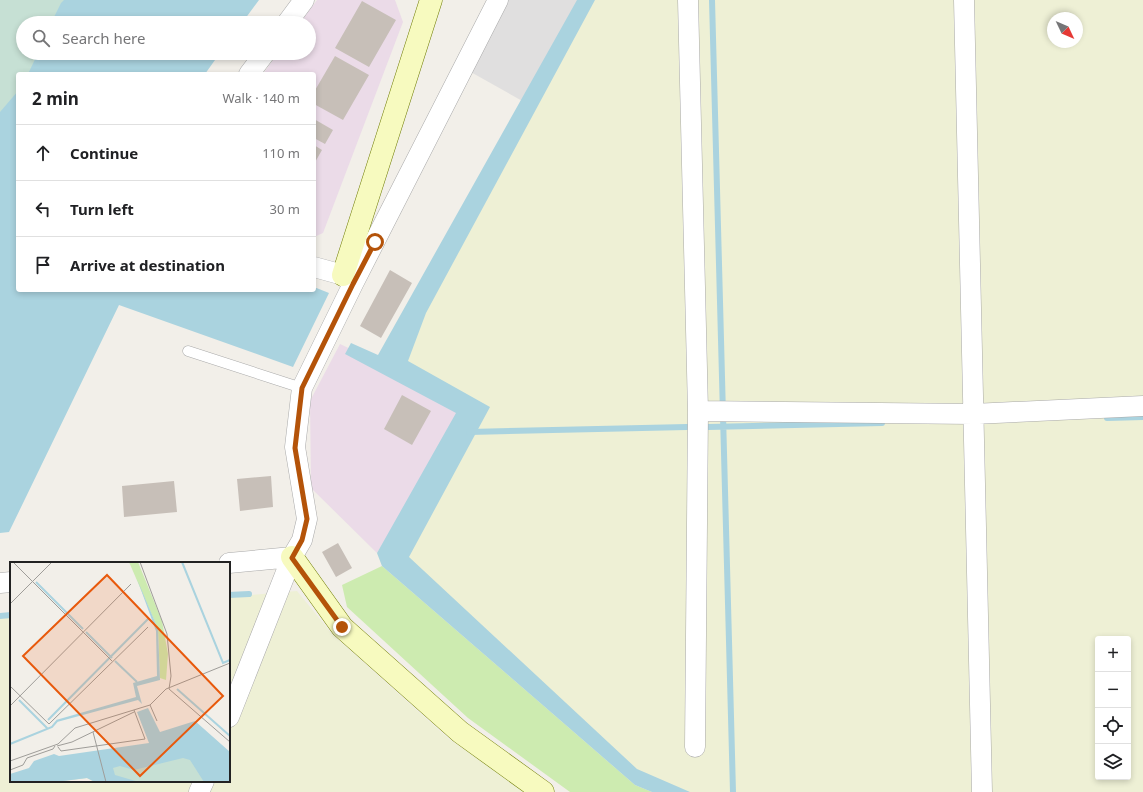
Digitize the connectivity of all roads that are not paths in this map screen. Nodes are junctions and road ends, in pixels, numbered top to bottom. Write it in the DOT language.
graph roads {
  1 [pos="304,0"];
  2 [pos="431,0"];
  3 [pos="498,0"];
  4 [pos="688,0"];
  5 [pos="964,0"];
  6 [pos="292,16"];
  7 [pos="260,60"];
  8 [pos="251,72"];
  9 [pos="316,268"];
  10 [pos="348,279"];
  11 [pos="188,351"];
  12 [pos="302,388"];
  13 [pos="1143,406"];
  14 [pos="698,411"];
  15 [pos="973,414"];
  16 [pos="292,558"];
  17 [pos="230,563"];
  18 [pos="10,582"];
  19 [pos="0,583"];
  20 [pos="230,714"];
  21 [pos="695,747"];
  22 [pos="204,782"];
  23 [pos="199,792"];
  24 [pos="543,792"];
  25 [pos="982,792"];
  1 -- 6 [label="street"];
  2 -- 10 [label="street"];
  3 -- 10 [label="street"];
  4 -- 14 [label="street"];
  5 -- 15 [label="street"];
  7 -- 8 [label="street"];
  9 -- 10 [label="street"];
  10 -- 12 [label="street"];
  11 -- 12 [label="lane"];
  12 -- 16 [label="street"];
  13 -- 15 [label="street"];
  14 -- 15 [label="street"];
  14 -- 21 [label="street"];
  15 -- 25 [label="street"];
  16 -- 17 [label="street"];
  16 -- 20 [label="street"];
  16 -- 24 [label="street"];
  18 -- 19 [label="street"];
  22 -- 23 [label="street"];
}
